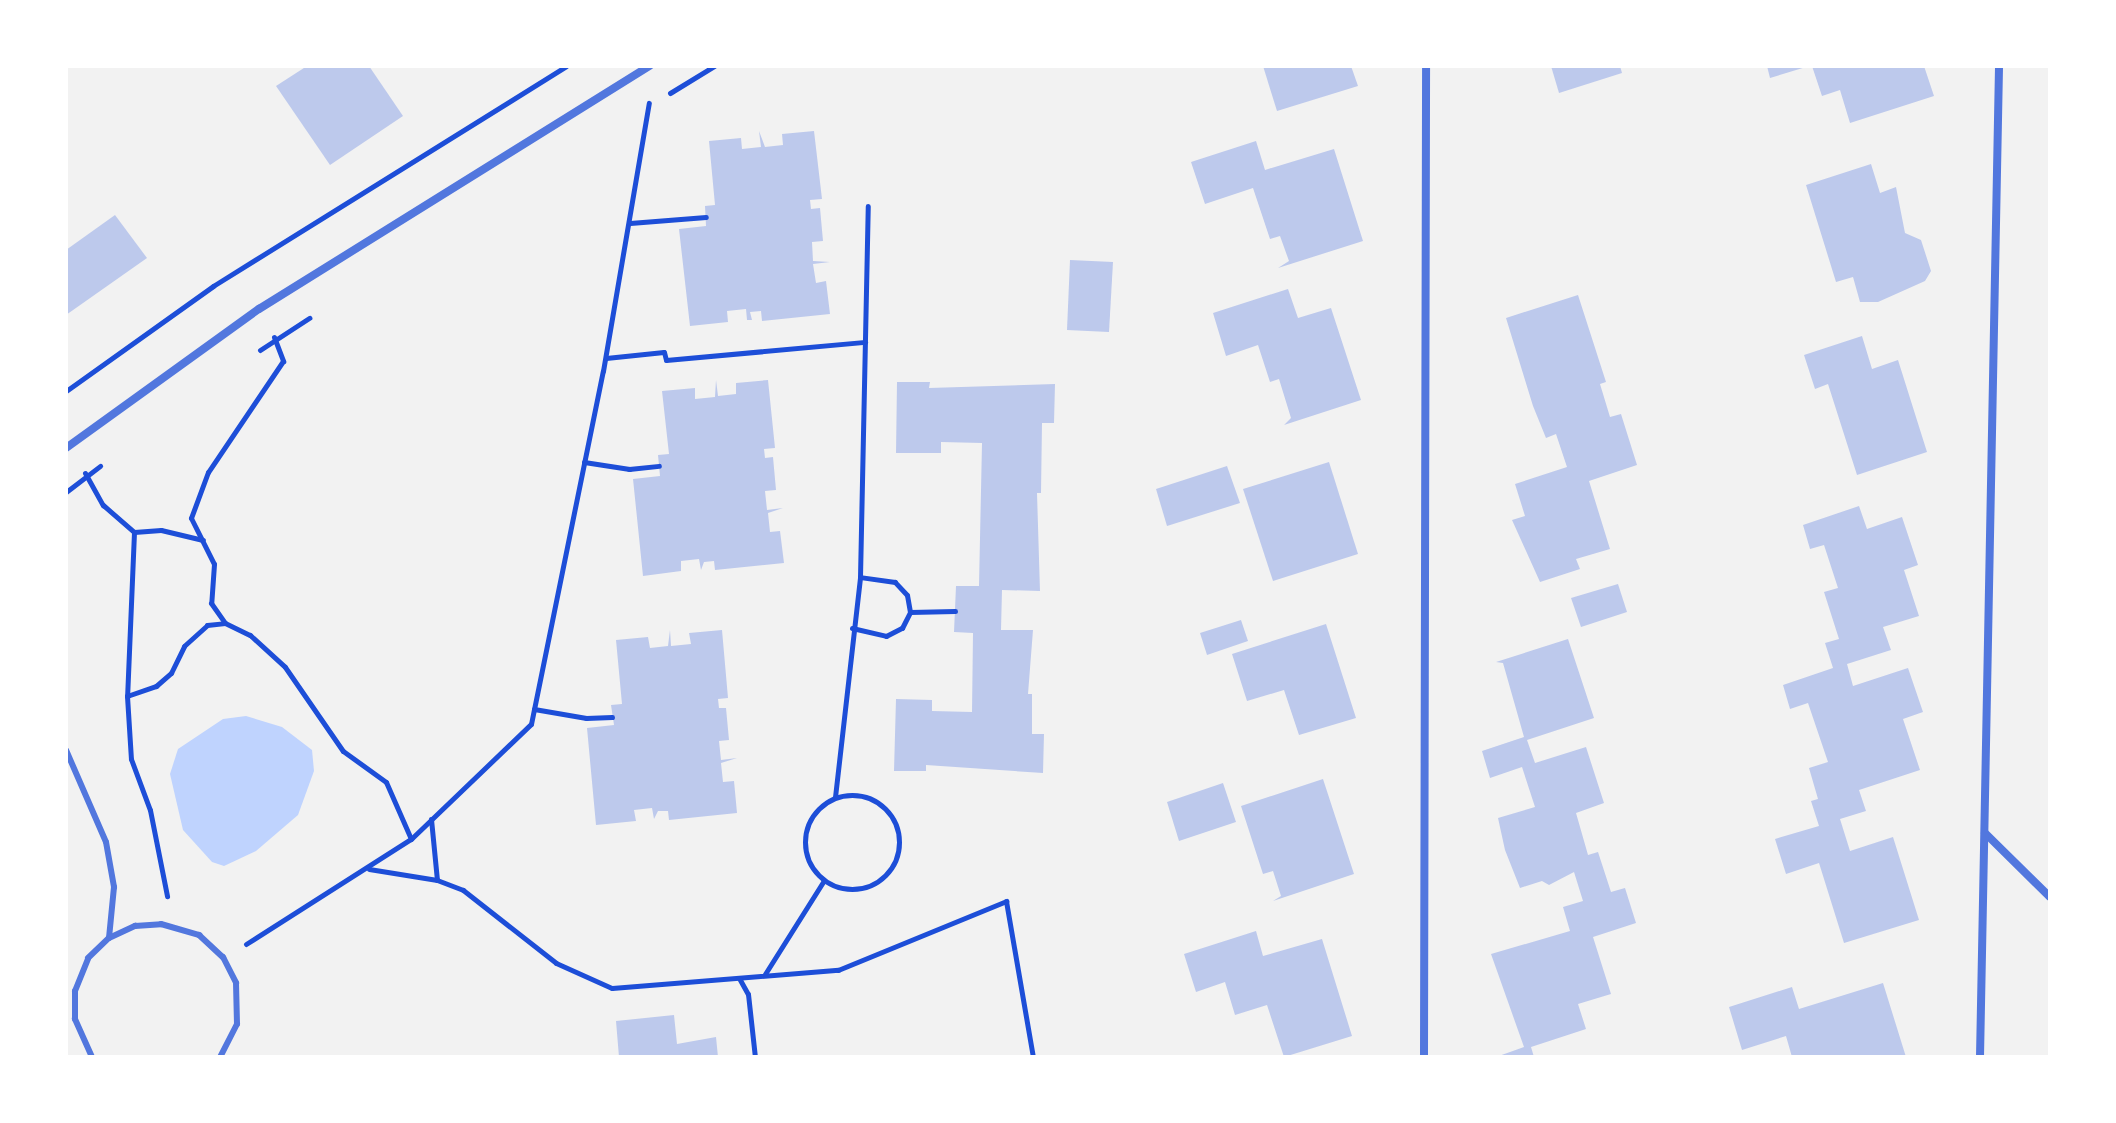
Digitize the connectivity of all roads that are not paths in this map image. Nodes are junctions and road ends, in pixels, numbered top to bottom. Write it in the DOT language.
graph roads {
  1 [pos="650,66"];
  2 [pos="1426,66"];
  3 [pos="1999,66"];
  4 [pos="68,447"];
  5 [pos="66,750"];
  6 [pos="1985,833"];
  7 [pos="2050,897"];
  8 [pos="109,938"];
  9 [pos="92,1057"];
  10 [pos="220,1057"];
  11 [pos="1424,1057"];
  12 [pos="1980,1057"];
  1 -- 4 [label="street"];
  2 -- 11 [label="street"];
  3 -- 6 [label="street"];
  5 -- 8 [label="lane"];
  6 -- 7 [label="street"];
  6 -- 12 [label="street"];
  8 -- 9 [label="lane"];
  8 -- 10 [label="lane"];
}
